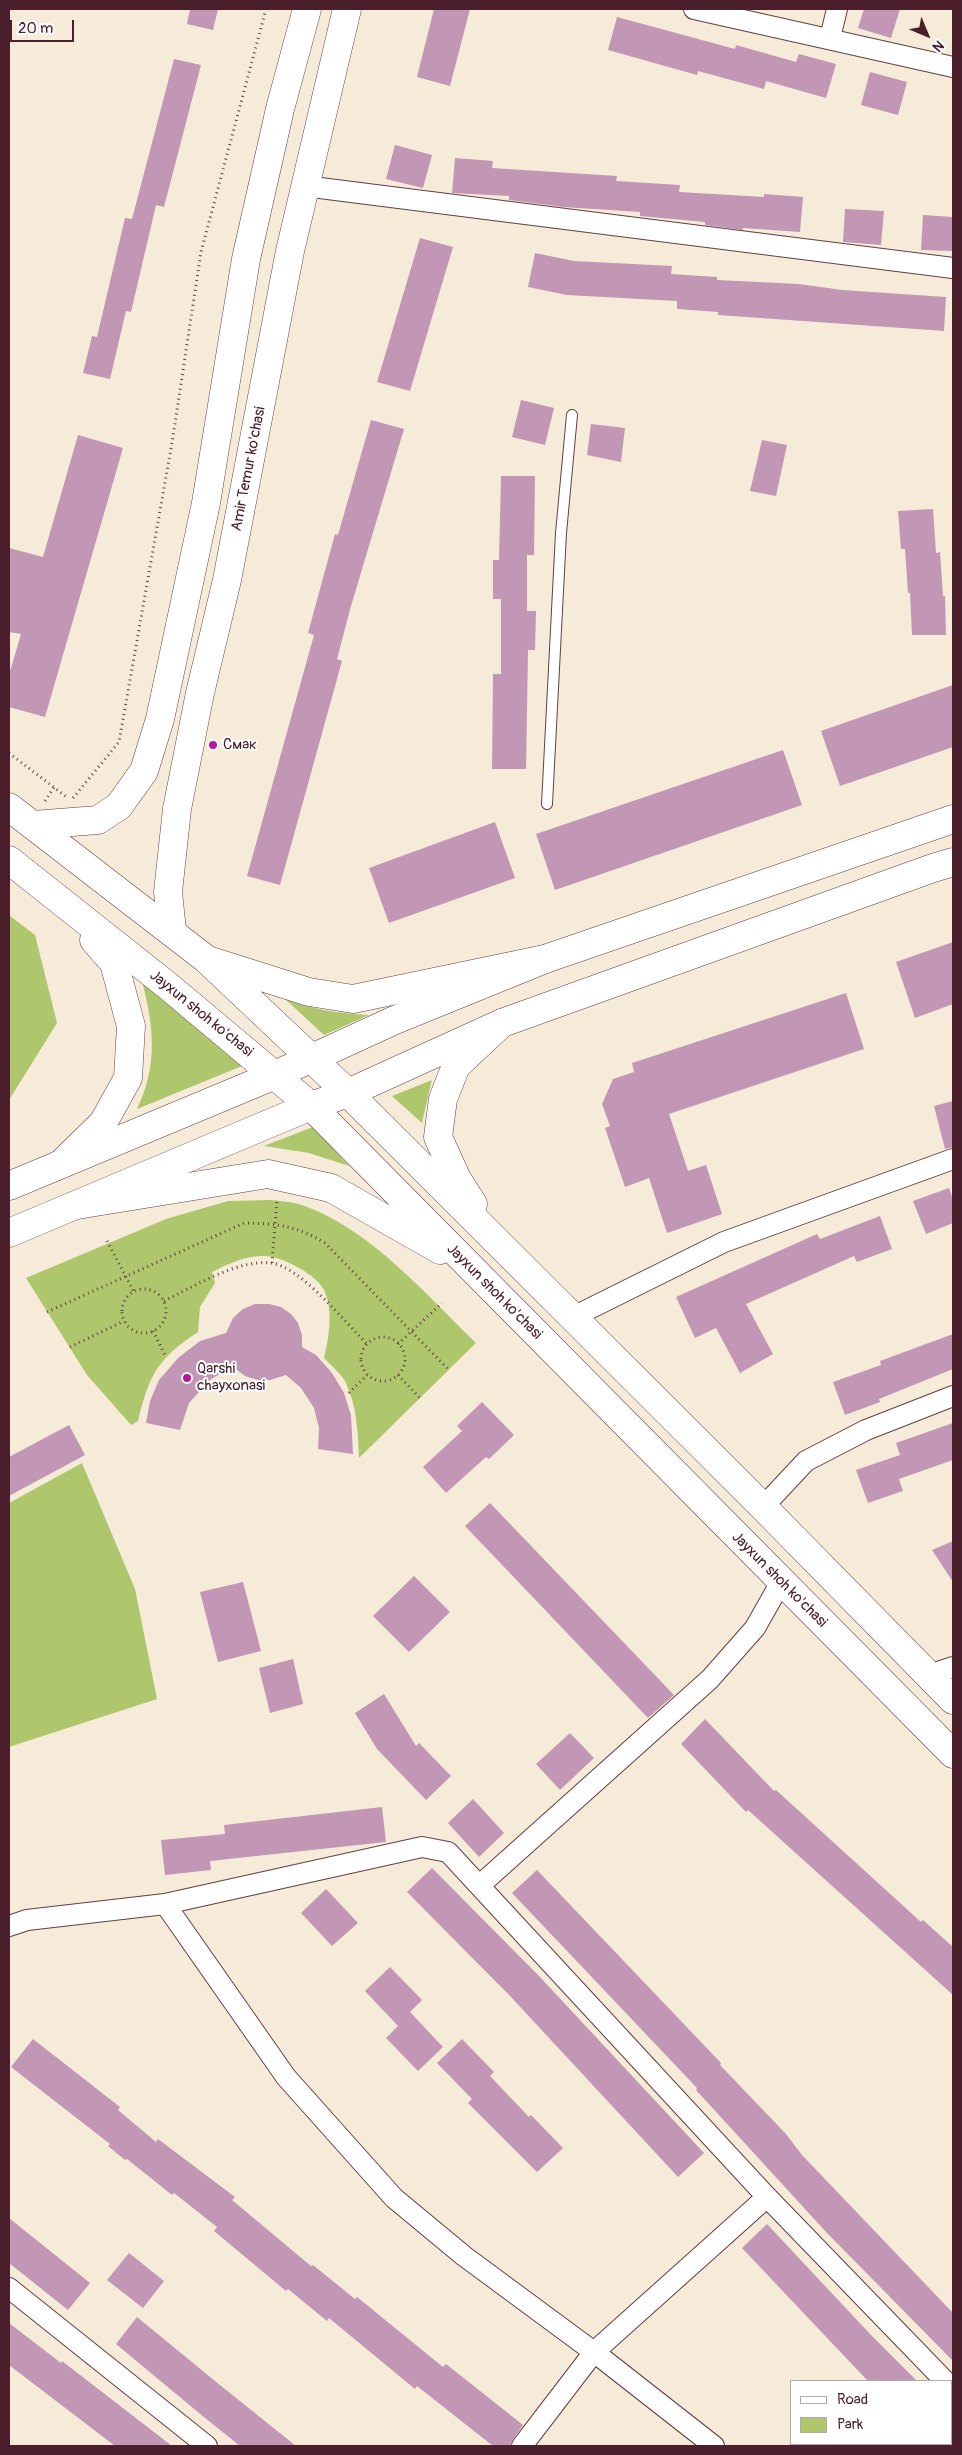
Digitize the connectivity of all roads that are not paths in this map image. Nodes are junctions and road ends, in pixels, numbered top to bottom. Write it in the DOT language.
graph roads {
  1 [pos="306,9"];
  2 [pos="347,9"];
  3 [pos="694,9"];
  4 [pos="837,9"];
  5 [pos="830,38"];
  6 [pos="953,67"];
  7 [pos="304,186"];
  8 [pos="953,268"];
  9 [pos="572,415"];
  10 [pos="547,804"];
  11 [pos="9,807"];
  12 [pos="39,813"];
  13 [pos="953,820"];
  14 [pos="9,860"];
  15 [pos="953,862"];
  16 [pos="58,897"];
  17 [pos="172,932"];
  18 [pos="206,959"];
  19 [pos="545,959"];
  20 [pos="502,1023"];
  21 [pos="309,1059"];
  22 [pos="275,1075"];
  23 [pos="348,1093"];
  24 [pos="311,1106"];
  25 [pos="953,1159"];
  26 [pos="61,1164"];
  27 [pos="9,1186"];
  28 [pos="77,1206"];
  29 [pos="9,1234"];
  30 [pos="498,1243"];
  31 [pos="470,1268"];
  32 [pos="573,1318"];
  33 [pos="953,1396"];
  34 [pos="763,1507"];
  35 [pos="781,1582"];
  36 [pos="941,1671"];
  37 [pos="953,1700"];
  38 [pos="953,1754"];
  39 [pos="480,1884"];
  40 [pos="165,1904"];
  41 [pos="9,1926"];
  42 [pos="767,2197"];
  43 [pos="9,2288"];
  44 [pos="594,2352"];
  45 [pos="944,2380"];
  46 [pos="207,2446"];
  47 [pos="522,2446"];
  48 [pos="714,2446"];
  1 -- 12 [label="main road"];
  2 -- 7 [label="main road, Amir Temur ko'chasi"];
  3 -- 5 [label="street"];
  4 -- 5 [label="street"];
  5 -- 6 [label="street"];
  7 -- 8 [label="street"];
  7 -- 17 [label="main road, Amir Temur ko'chasi"];
  9 -- 10 [label="lane"];
  11 -- 12 [label="main road"];
  12 -- 17 [label="main road"];
  13 -- 19 [label="main road"];
  14 -- 16 [label="main road, Jayxun shoh ko'chasi"];
  15 -- 20 [label="main road"];
  16 -- 22 [label="main road, Jayxun shoh ko'chasi"];
  16 -- 26 [label="main road"];
  17 -- 18 [label="main road"];
  18 -- 19 [label="main road"];
  18 -- 21 [label="main road"];
  19 -- 21 [label="main road"];
  20 -- 23 [label="main road"];
  20 -- 30 [label="main road"];
  21 -- 22 [label="main road"];
  21 -- 23 [label="main road"];
  22 -- 24 [label="main road, Jayxun shoh ko'chasi"];
  22 -- 26 [label="main road"];
  23 -- 24 [label="main road"];
  23 -- 30 [label="main road"];
  24 -- 28 [label="main road"];
  24 -- 31 [label="main road, Jayxun shoh ko'chasi"];
  25 -- 32 [label="street"];
  26 -- 27 [label="main road"];
  28 -- 29 [label="main road"];
  28 -- 31 [label="main road"];
  30 -- 32 [label="main road"];
  31 -- 35 [label="main road, Jayxun shoh ko'chasi"];
  32 -- 34 [label="main road"];
  33 -- 34 [label="street"];
  34 -- 36 [label="main road"];
  35 -- 38 [label="main road, Jayxun shoh ko'chasi"];
  35 -- 39 [label="street"];
  36 -- 37 [label="main road"];
  39 -- 40 [label="street"];
  39 -- 42 [label="street"];
  40 -- 41 [label="street"];
  40 -- 44 [label="street"];
  42 -- 44 [label="street"];
  42 -- 45 [label="street"];
  43 -- 46 [label="street"];
  44 -- 47 [label="street"];
  44 -- 48 [label="street"];
}
